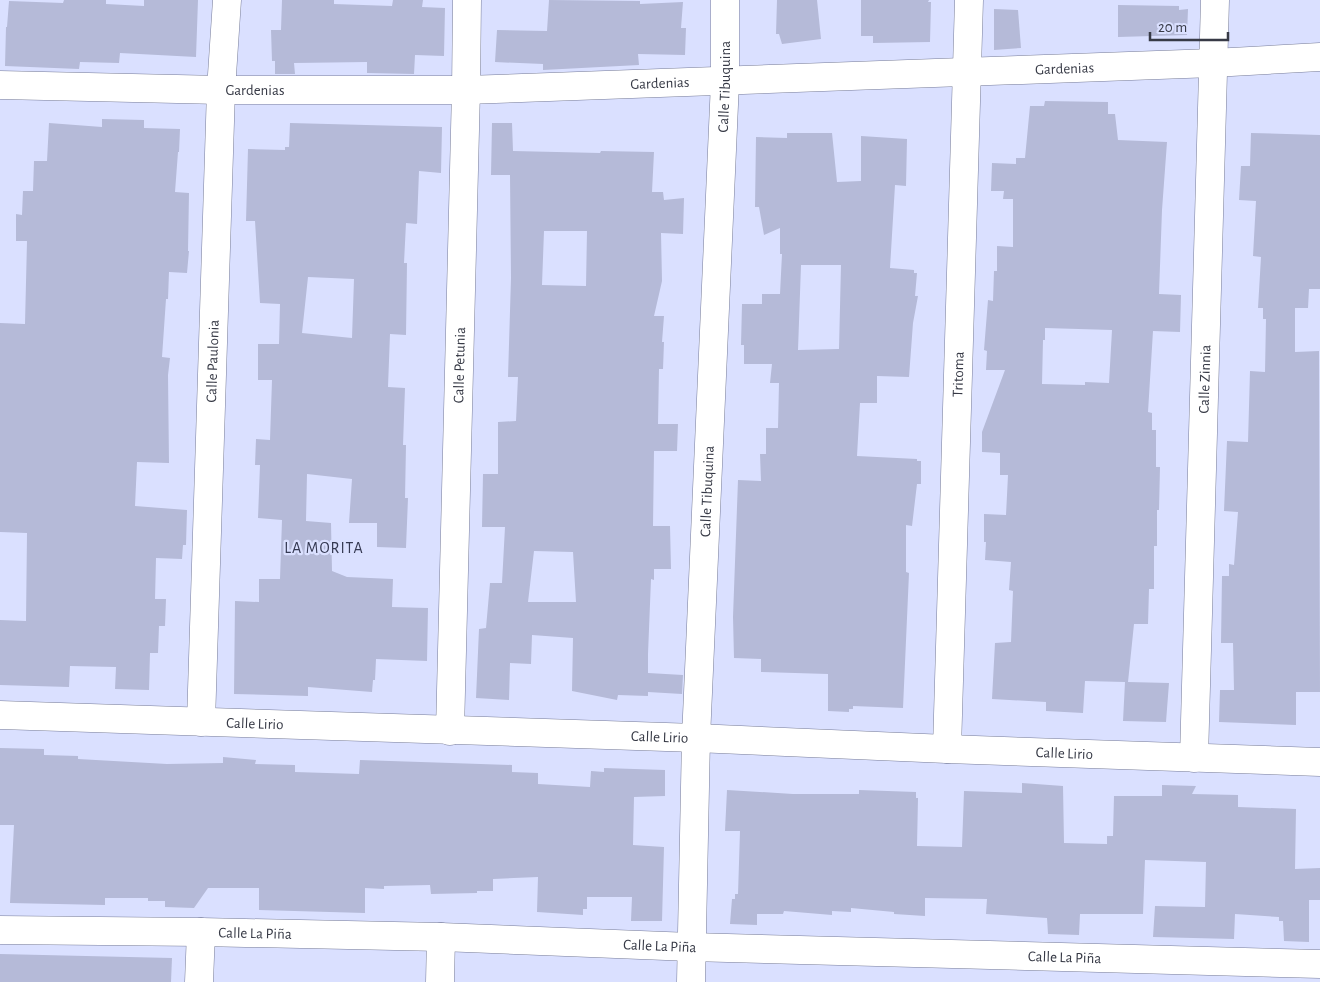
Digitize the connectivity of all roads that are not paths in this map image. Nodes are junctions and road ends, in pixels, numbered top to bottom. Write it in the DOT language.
graph roads {
  1 [pos="226,0"];
  2 [pos="467,0"];
  3 [pos="725,0"];
  4 [pos="969,0"];
  5 [pos="1215,0"];
  6 [pos="1320,57"];
  7 [pos="1213,63"];
  8 [pos="967,71"];
  9 [pos="725,82"];
  10 [pos="0,85"];
  11 [pos="221,90"];
  12 [pos="466,90"];
  13 [pos="0,714"];
  14 [pos="201,722"];
  15 [pos="450,731"];
  16 [pos="696,738"];
  17 [pos="947,749"];
  18 [pos="1194,758"];
  19 [pos="1320,762"];
  20 [pos="0,930"];
  21 [pos="201,932"];
  22 [pos="441,937"];
  23 [pos="691,947"];
  24 [pos="1320,964"];
  25 [pos="200,982"];
  26 [pos="440,982"];
  27 [pos="691,982"];
  1 -- 11 [label="street, Calle Paulonia"];
  2 -- 12 [label="street, Calle Petunia"];
  3 -- 9 [label="street, Calle Tibuquina"];
  4 -- 8 [label="street, Tritoma"];
  5 -- 7 [label="street, Calle Zinnia"];
  6 -- 7 [label="street, Gardenias"];
  7 -- 8 [label="street, Gardenias"];
  7 -- 18 [label="street, Calle Zinnia"];
  8 -- 9 [label="street, Gardenias"];
  8 -- 17 [label="street, Tritoma"];
  9 -- 12 [label="street, Gardenias"];
  9 -- 16 [label="street, Calle Tibuquina"];
  10 -- 11 [label="street, Gardenias"];
  11 -- 12 [label="street, Gardenias"];
  11 -- 14 [label="street, Calle Paulonia"];
  12 -- 15 [label="street, Calle Petunia"];
  13 -- 14 [label="street, Calle Lirio"];
  14 -- 15 [label="street, Calle Lirio"];
  15 -- 16 [label="street, Calle Lirio"];
  16 -- 17 [label="street, Calle Lirio"];
  16 -- 23 [label="street, Calle Tibuquina"];
  17 -- 18 [label="street, Calle Lirio"];
  18 -- 19 [label="street, Calle Lirio"];
  20 -- 21 [label="street, Calle La Piña"];
  21 -- 22 [label="street, Calle La Piña"];
  21 -- 25 [label="street"];
  22 -- 23 [label="street, Calle La Piña"];
  22 -- 26 [label="street"];
  23 -- 24 [label="street, Calle La Piña"];
  23 -- 27 [label="street, Calle Tibuquina"];
}
